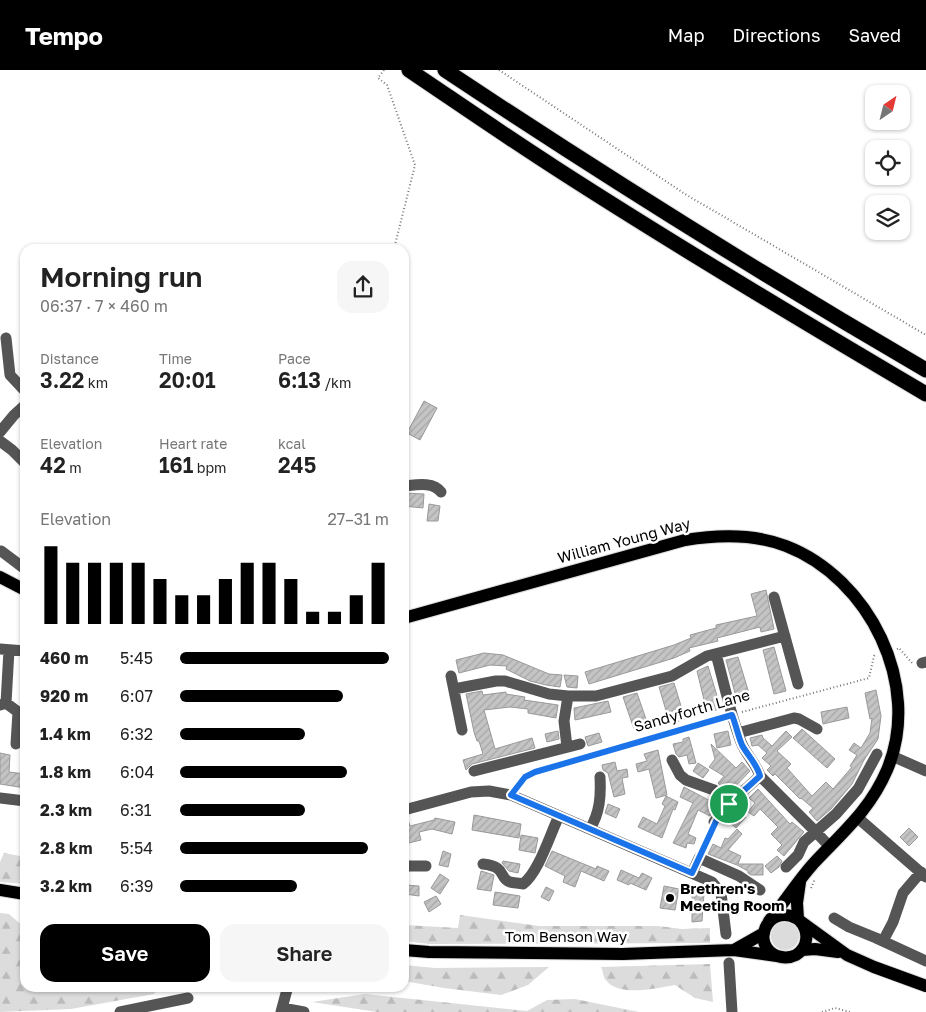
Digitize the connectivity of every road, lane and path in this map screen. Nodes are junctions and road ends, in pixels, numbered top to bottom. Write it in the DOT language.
graph roads {
  1 [pos="384,70"];
  2 [pos="409,70"];
  3 [pos="446,70"];
  4 [pos="499,70"];
  5 [pos="395,244"];
  6 [pos="926,335"];
  7 [pos="6,338"];
  8 [pos="926,370"];
  9 [pos="20,386"];
  10 [pos="926,394"];
  11 [pos="20,409"];
  12 [pos="0,432"];
  13 [pos="0,441"];
  14 [pos="20,458"];
  15 [pos="409,486"];
  16 [pos="441,492"];
  17 [pos="1,551"];
  18 [pos="20,564"];
  19 [pos="0,576"];
  20 [pos="20,587"];
  21 [pos="774,597"];
  22 [pos="409,617"];
  23 [pos="785,636"];
  24 [pos="899,648"];
  25 [pos="894,649"];
  26 [pos="4,650"];
  27 [pos="20,651"];
  28 [pos="716,654"];
  29 [pos="874,656"];
  30 [pos="897,656"];
  31 [pos="924,662"];
  32 [pos="451,676"];
  33 [pos="798,684"];
  34 [pos="454,688"];
  35 [pos="568,696"];
  36 [pos="3,704"];
  37 [pos="732,715"];
  38 [pos="817,729"];
  39 [pos="462,730"];
  40 [pos="738,733"];
  41 [pos="16,744"];
  42 [pos="580,744"];
  43 [pos="567,747"];
  44 [pos="878,754"];
  45 [pos="892,756"];
  46 [pos="672,760"];
  47 [pos="474,770"];
  48 [pos="926,771"];
  49 [pos="760,776"];
  50 [pos="600,777"];
  51 [pos="511,795"];
  52 [pos="0,798"];
  53 [pos="20,800"];
  54 [pos="729,804"];
  55 [pos="409,809"];
  56 [pos="558,816"];
  57 [pos="858,818"];
  58 [pos="714,822"];
  59 [pos="590,829"];
  60 [pos="816,832"];
  61 [pos="830,847"];
  62 [pos="699,858"];
  63 [pos="483,864"];
  64 [pos="409,866"];
  65 [pos="426,866"];
  66 [pos="786,867"];
  67 [pos="692,873"];
  68 [pos="818,874"];
  69 [pos="923,874"];
  70 [pos="800,882"];
  71 [pos="0,890"];
  72 [pos="760,890"];
  73 [pos="809,891"];
  74 [pos="20,893"];
  75 [pos="834,918"];
  76 [pos="799,920"];
  77 [pos="767,927"];
  78 [pos="726,934"];
  79 [pos="883,941"];
  80 [pos="409,950"];
  81 [pos="802,950"];
  82 [pos="843,953"];
  83 [pos="730,955"];
  84 [pos="777,956"];
  85 [pos="926,961"];
  86 [pos="926,986"];
  87 [pos="286,992"];
  88 [pos="188,998"];
  89 [pos="281,1010"];
  90 [pos="120,1012"];
  91 [pos="304,1012"];
  92 [pos="732,1012"];
  93 [pos="822,1012"];
  94 [pos="850,1012"];
  1 -- 5 [label="path"];
  2 -- 10 [label="highway"];
  3 -- 8 [label="highway"];
  4 -- 6 [label="path"];
  7 -- 9 [label="street"];
  11 -- 12 [label="street"];
  13 -- 14 [label="street"];
  15 -- 16 [label="street"];
  17 -- 18 [label="street"];
  19 -- 20 [label="main road"];
  21 -- 23 [label="street"];
  22 -- 45 [label="main road, William Young Way"];
  23 -- 28 [label="street"];
  23 -- 33 [label="street"];
  24 -- 31 [label="path"];
  25 -- 30 [label="path"];
  26 -- 27 [label="street"];
  26 -- 36 [label="street"];
  28 -- 35 [label="street"];
  28 -- 37 [label="street"];
  29 -- 37 [label="path, Sandyforth Lane"];
  32 -- 34 [label="street"];
  34 -- 35 [label="street"];
  34 -- 39 [label="street"];
  35 -- 43 [label="street"];
  36 -- 41 [label="street"];
  37 -- 40 [label="street"];
  37 -- 51 [label="path, Sandyforth Lane"];
  38 -- 40 [label="street"];
  40 -- 49 [label="street"];
  42 -- 43 [label="street"];
  43 -- 47 [label="street"];
  44 -- 60 [label="street"];
  45 -- 48 [label="street"];
  45 -- 57 [label="main road, William Young Way"];
  46 -- 54 [label="street"];
  49 -- 54 [label="street"];
  49 -- 60 [label="street"];
  50 -- 59 [label="street"];
  51 -- 55 [label="street"];
  51 -- 56 [label="street"];
  52 -- 53 [label="street"];
  54 -- 58 [label="street"];
  56 -- 59 [label="street"];
  56 -- 63 [label="street"];
  57 -- 61 [label="main road, William Young Way"];
  57 -- 69 [label="street"];
  58 -- 62 [label="path"];
  59 -- 67 [label="street"];
  60 -- 61 [label="street"];
  60 -- 66 [label="street"];
  61 -- 70 [label="main road, William Young Way"];
  62 -- 67 [label="street"];
  62 -- 72 [label="street"];
  64 -- 65 [label="street"];
  67 -- 78 [label="street"];
  68 -- 73 [label="path"];
  69 -- 79 [label="street"];
  70 -- 76 [label="main road"];
  70 -- 77 [label="main road, William Young Way"];
  71 -- 74 [label="main road"];
  75 -- 79 [label="street"];
  76 -- 77 [label="main road"];
  76 -- 81 [label="main road"];
  76 -- 82 [label="main road"];
  77 -- 83 [label="main road"];
  77 -- 84 [label="main road"];
  79 -- 85 [label="street"];
  80 -- 83 [label="main road, Tom Benson Way"];
  81 -- 82 [label="main road"];
  81 -- 84 [label="main road"];
  82 -- 86 [label="main road"];
  83 -- 84 [label="main road, Tom Benson Way"];
  83 -- 92 [label="street"];
  87 -- 89 [label="street"];
  88 -- 90 [label="street"];
  89 -- 91 [label="street"];
  93 -- 94 [label="path"];
}
